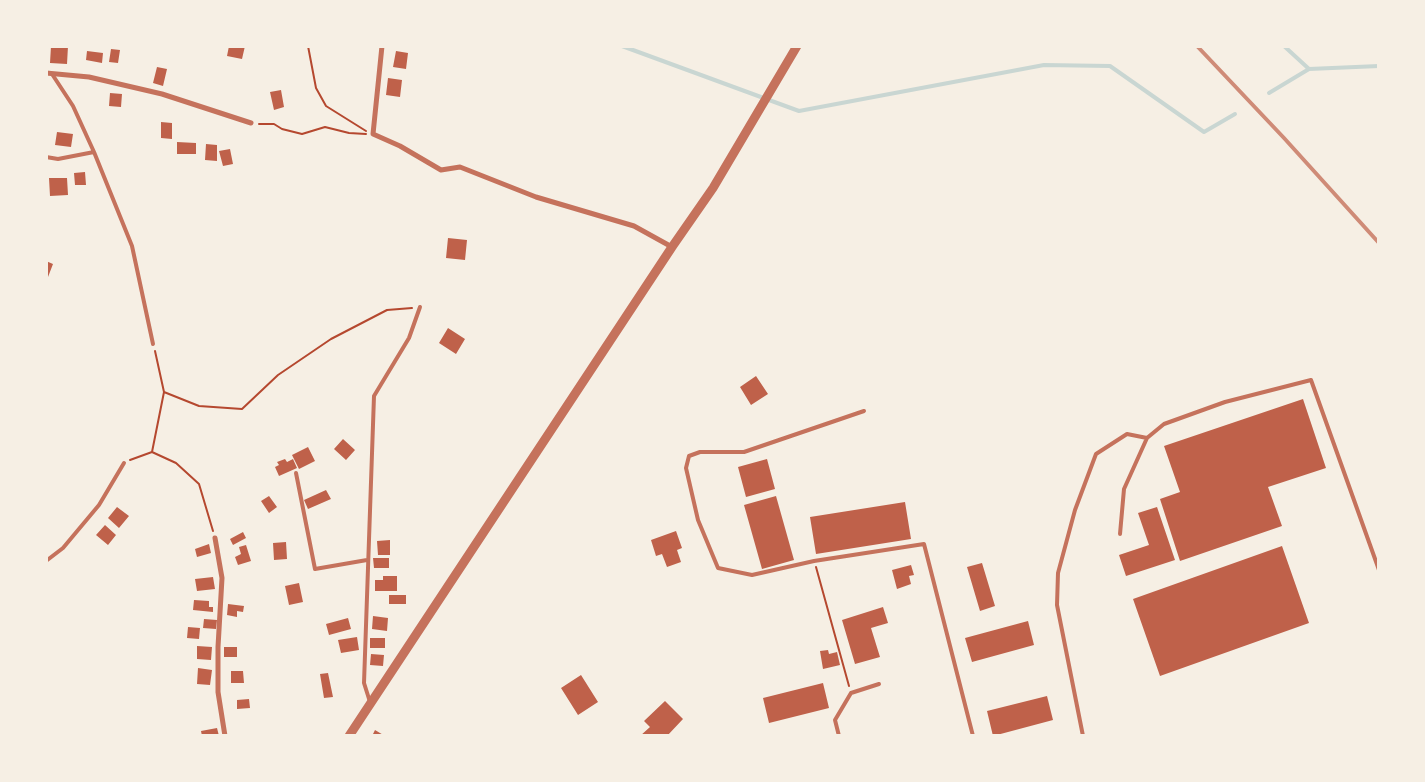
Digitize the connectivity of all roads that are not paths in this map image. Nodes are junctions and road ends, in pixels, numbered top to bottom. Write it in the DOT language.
graph roads {
  1 [pos="382,46"];
  2 [pos="797,46"];
  3 [pos="49,73"];
  4 [pos="251,123"];
  5 [pos="94,152"];
  6 [pos="46,157"];
  7 [pos="672,247"];
  8 [pos="420,307"];
  9 [pos="153,344"];
  10 [pos="864,411"];
  11 [pos="1147,438"];
  12 [pos="124,463"];
  13 [pos="296,474"];
  14 [pos="1120,534"];
  15 [pos="215,538"];
  16 [pos="367,560"];
  17 [pos="46,561"];
  18 [pos="1379,570"];
  19 [pos="879,684"];
  20 [pos="371,705"];
  21 [pos="225,736"];
  22 [pos="349,736"];
  23 [pos="839,736"];
  24 [pos="973,736"];
  25 [pos="1083,736"];
  1 -- 7 [label="street"];
  2 -- 7 [label="street"];
  3 -- 4 [label="street"];
  3 -- 5 [label="lane"];
  5 -- 6 [label="lane"];
  5 -- 9 [label="lane"];
  7 -- 20 [label="street"];
  8 -- 16 [label="lane"];
  10 -- 24 [label="lane"];
  11 -- 14 [label="lane"];
  11 -- 18 [label="lane"];
  11 -- 25 [label="lane"];
  12 -- 17 [label="lane"];
  13 -- 16 [label="lane"];
  15 -- 21 [label="street"];
  16 -- 20 [label="lane"];
  19 -- 23 [label="lane"];
  20 -- 22 [label="street"];
}
